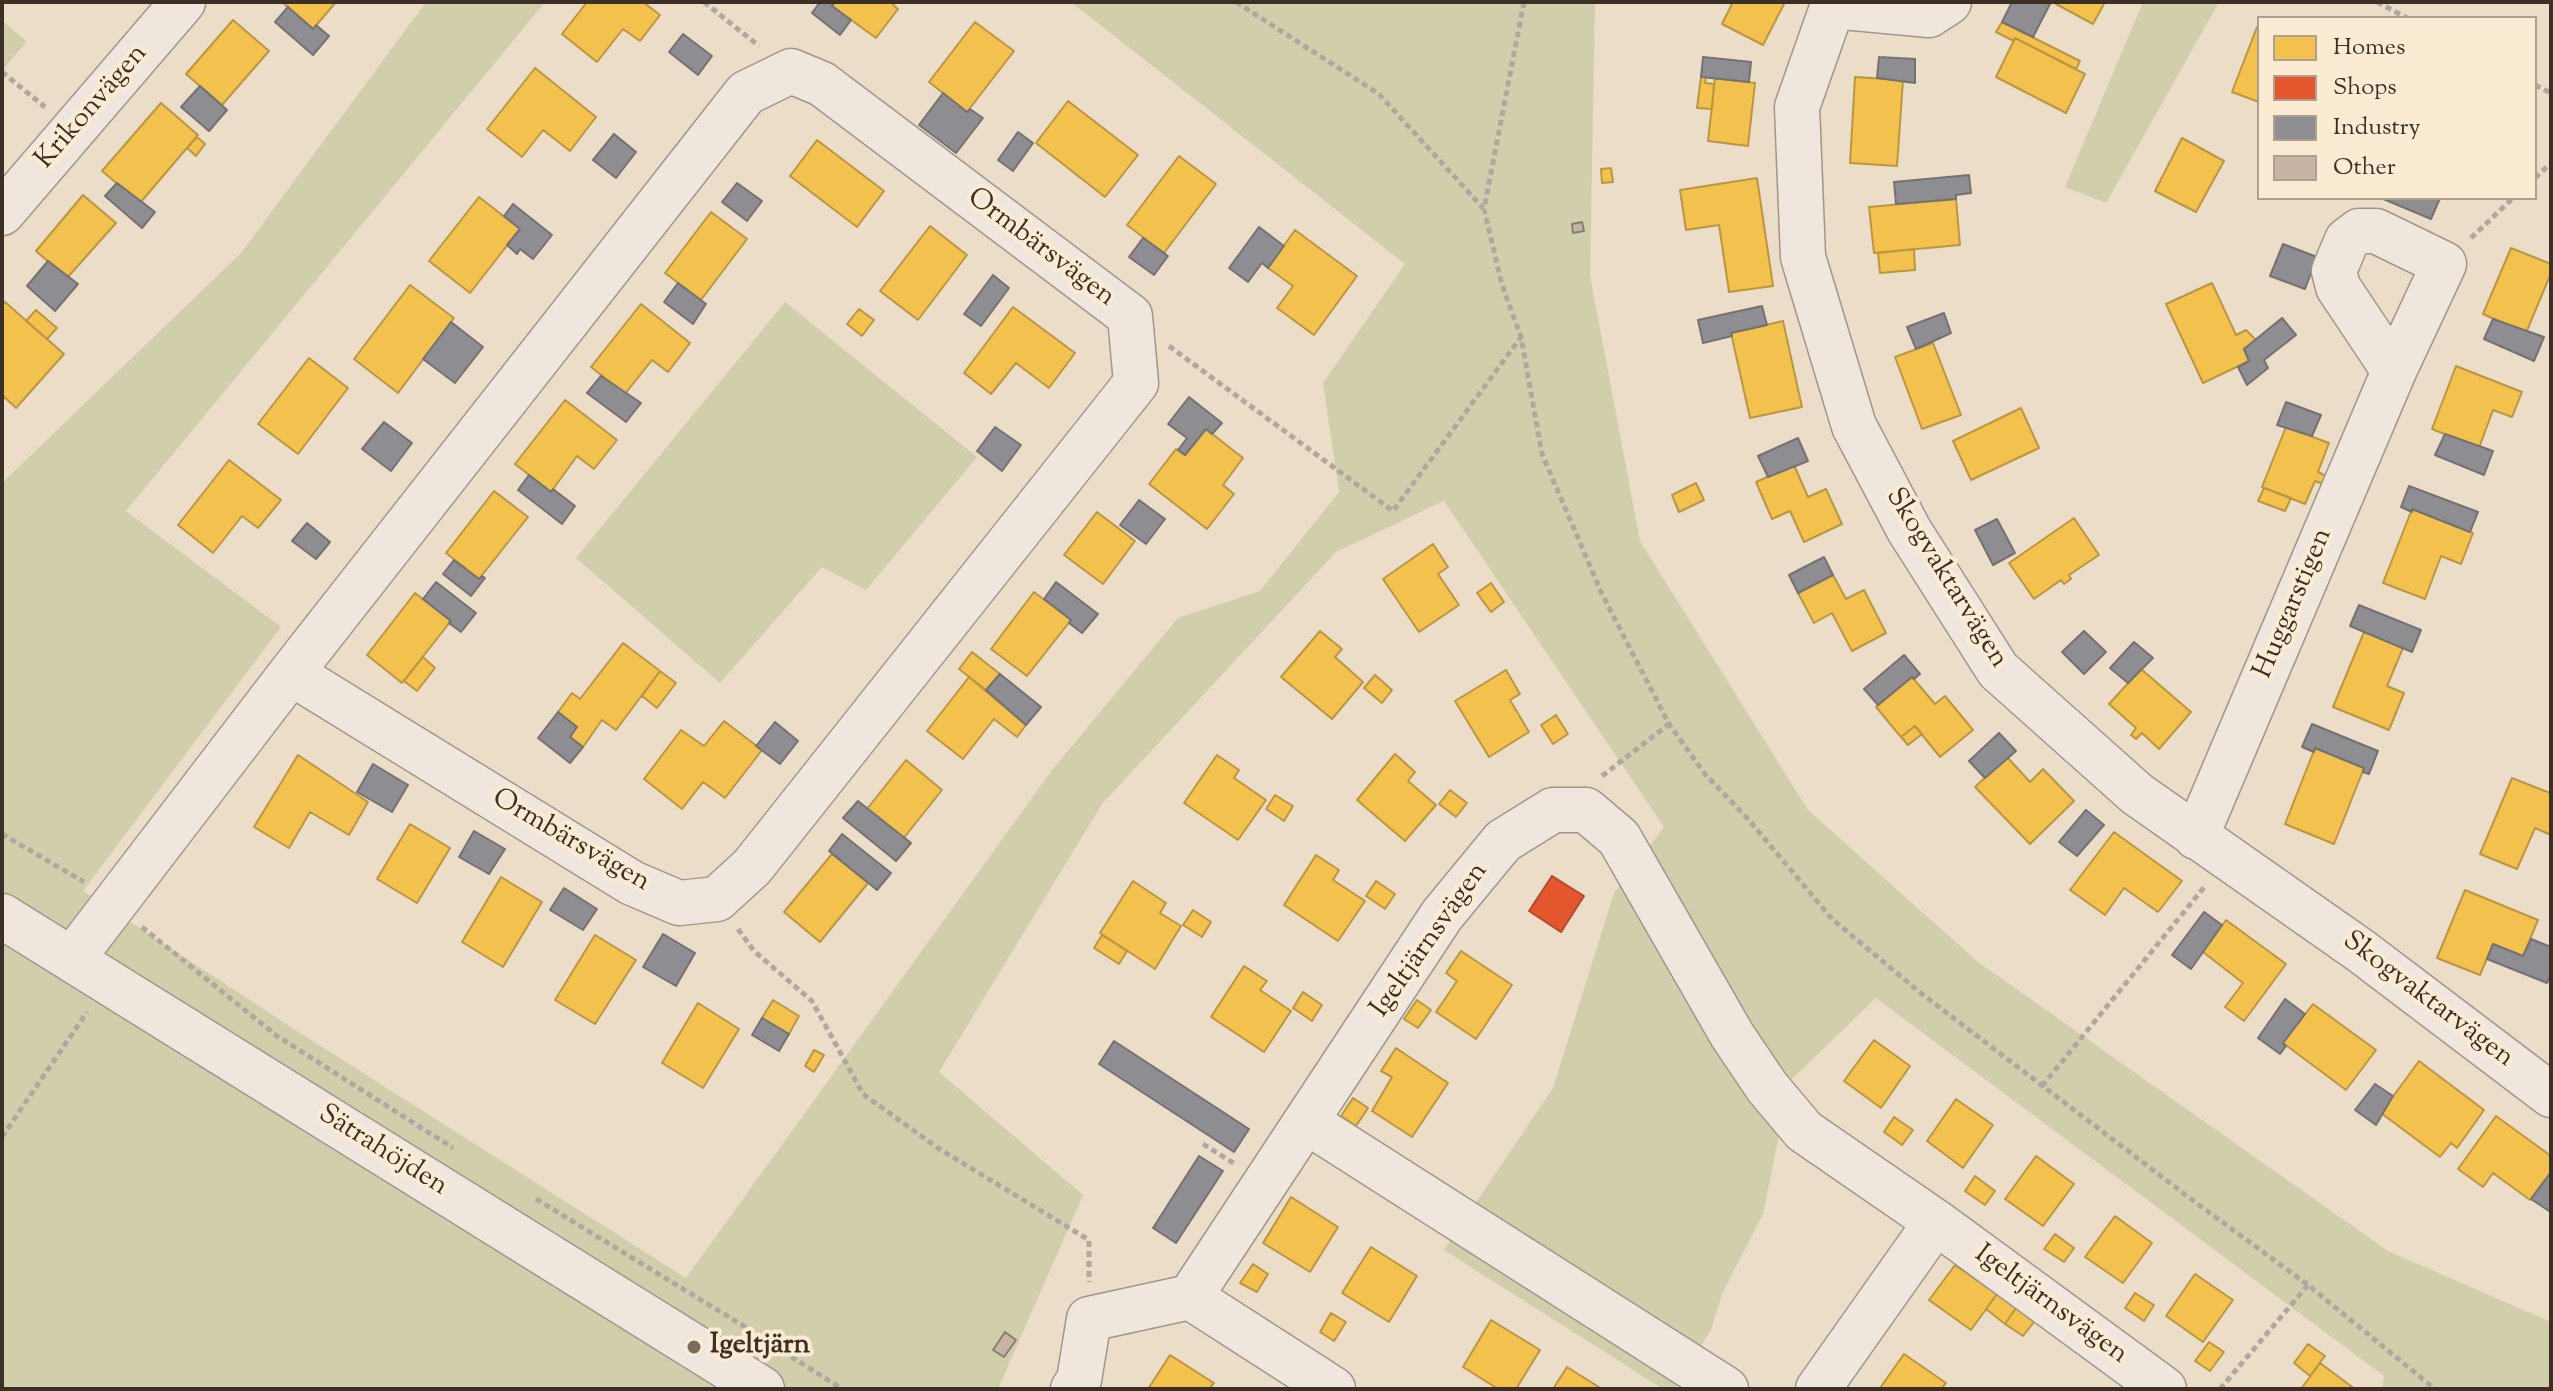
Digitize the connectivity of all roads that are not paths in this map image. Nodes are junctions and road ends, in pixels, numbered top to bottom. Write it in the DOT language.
graph roads {
  1 [pos="183,2"];
  2 [pos="1949,2"];
  3 [pos="1833,4"];
  4 [pos="2,213"];
  5 [pos="2394,371"];
  6 [pos="291,673"];
  7 [pos="2212,848"];
  8 [pos="2,916"];
  9 [pos="72,959"];
  10 [pos="2551,1095"];
  11 [pos="1307,1122"];
  12 [pos="1936,1222"];
  13 [pos="1190,1297"];
  14 [pos="762,1389"];
  15 [pos="1073,1389"];
  16 [pos="1333,1389"];
  17 [pos="1726,1389"];
  18 [pos="1818,1389"];
  19 [pos="2164,1389"];
  1 -- 4 [label="street, Krikonvägen"];
  2 -- 3 [label="street, Skogvaktarvägen"];
  3 -- 7 [label="street, Skogvaktarvägen"];
  5 -- 5 [label="street, Huggarstigen"];
  5 -- 7 [label="street, Huggarstigen"];
  6 -- 6 [label="street, Ormbärsvägen"];
  6 -- 9 [label="street"];
  7 -- 10 [label="street, Skogvaktarvägen"];
  8 -- 9 [label="street, Sätrahöjden"];
  9 -- 14 [label="street, Sätrahöjden"];
  11 -- 12 [label="street, Igeltjärnsvägen"];
  11 -- 13 [label="street, Igeltjärnsvägen"];
  11 -- 17 [label="street"];
  12 -- 18 [label="street"];
  12 -- 19 [label="street, Igeltjärnsvägen"];
  13 -- 15 [label="street"];
  13 -- 16 [label="street"];
}
